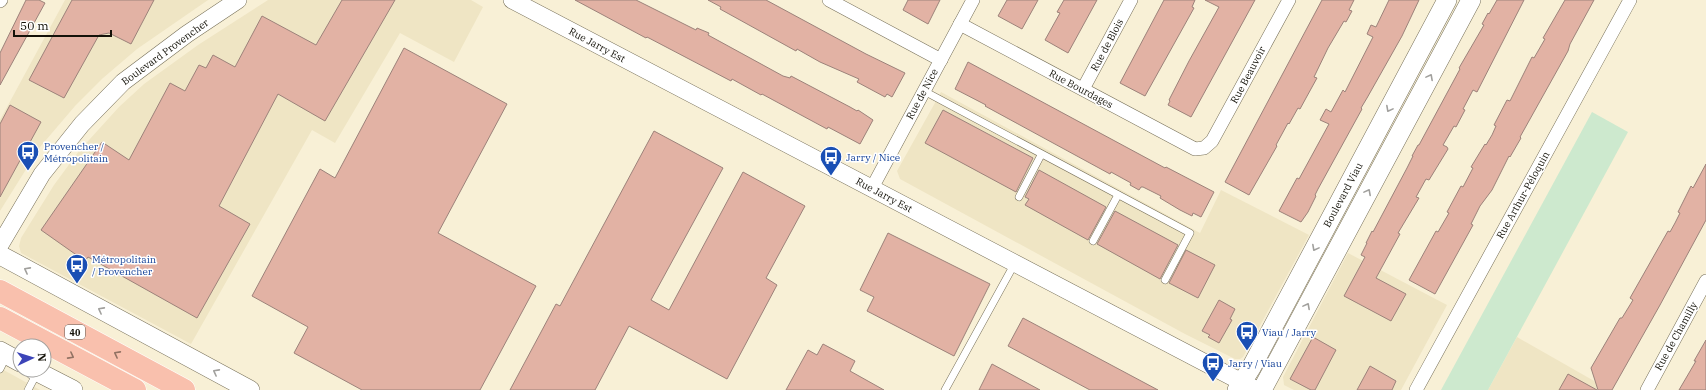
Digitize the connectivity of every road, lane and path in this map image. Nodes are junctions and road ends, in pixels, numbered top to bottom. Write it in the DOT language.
graph roads {
  1 [pos="238,0"];
  2 [pos="512,0"];
  3 [pos="829,0"];
  4 [pos="973,0"];
  5 [pos="1131,0"];
  6 [pos="1289,0"];
  7 [pos="1447,0"];
  8 [pos="1471,0"];
  9 [pos="1630,0"];
  10 [pos="960,24"];
  11 [pos="941,60"];
  12 [pos="1083,89"];
  13 [pos="924,91"];
  14 [pos="1204,148"];
  15 [pos="1042,155"];
  16 [pos="872,188"];
  17 [pos="1118,195"];
  18 [pos="1019,197"];
  19 [pos="1093,241"];
  20 [pos="0,245"];
  21 [pos="0,255"];
  22 [pos="1015,263"];
  23 [pos="1165,280"];
  24 [pos="1706,281"];
  25 [pos="0,291"];
  26 [pos="0,318"];
  27 [pos="33,378"];
  28 [pos="50,378"];
  29 [pos="1245,387"];
  30 [pos="28,390"];
  31 [pos="73,390"];
  32 [pos="135,390"];
  33 [pos="184,390"];
  34 [pos="250,390"];
  35 [pos="945,390"];
  36 [pos="1262,390"];
  37 [pos="1416,390"];
  38 [pos="1647,390"];
  1 -- 20 [label="street, Boulevard Provencher"];
  2 -- 16 [label="street, Rue Jarry Est"];
  3 -- 11 [label="street"];
  4 -- 10 [label="street, Rue de Nice"];
  5 -- 12 [label="street, Rue de Blois"];
  6 -- 14 [label="street, Rue Beauvoir"];
  7 -- 29 [label="main road, Boulevard Viau, one-way"];
  36 -- 8 [label="main road, Boulevard Viau, one-way"];
  9 -- 37 [label="street, Rue Arthur-Péloquin"];
  10 -- 11 [label="street, Rue de Nice"];
  10 -- 12 [label="street, Rue Bourdages"];
  11 -- 13 [label="street, Rue de Nice"];
  12 -- 14 [label="street, Rue Bourdages"];
  13 -- 15 [label="lane"];
  13 -- 16 [label="street, Rue de Nice"];
  15 -- 17 [label="lane"];
  15 -- 18 [label="lane"];
  16 -- 22 [label="street, Rue Jarry Est"];
  17 -- 19 [label="lane"];
  17 -- 23 [label="lane"];
  34 -- 21 [label="main road, one-way"];
  22 -- 29 [label="street, Rue Jarry Est"];
  22 -- 35 [label="lane"];
  24 -- 38 [label="street, Rue de Chamilly"];
  33 -- 25 [label="highway, 40, one-way"];
  26 -- 32 [label="highway, 40, one-way"];
  27 -- 30 [label="lane"];
  28 -- 31 [label="main road"];
}
